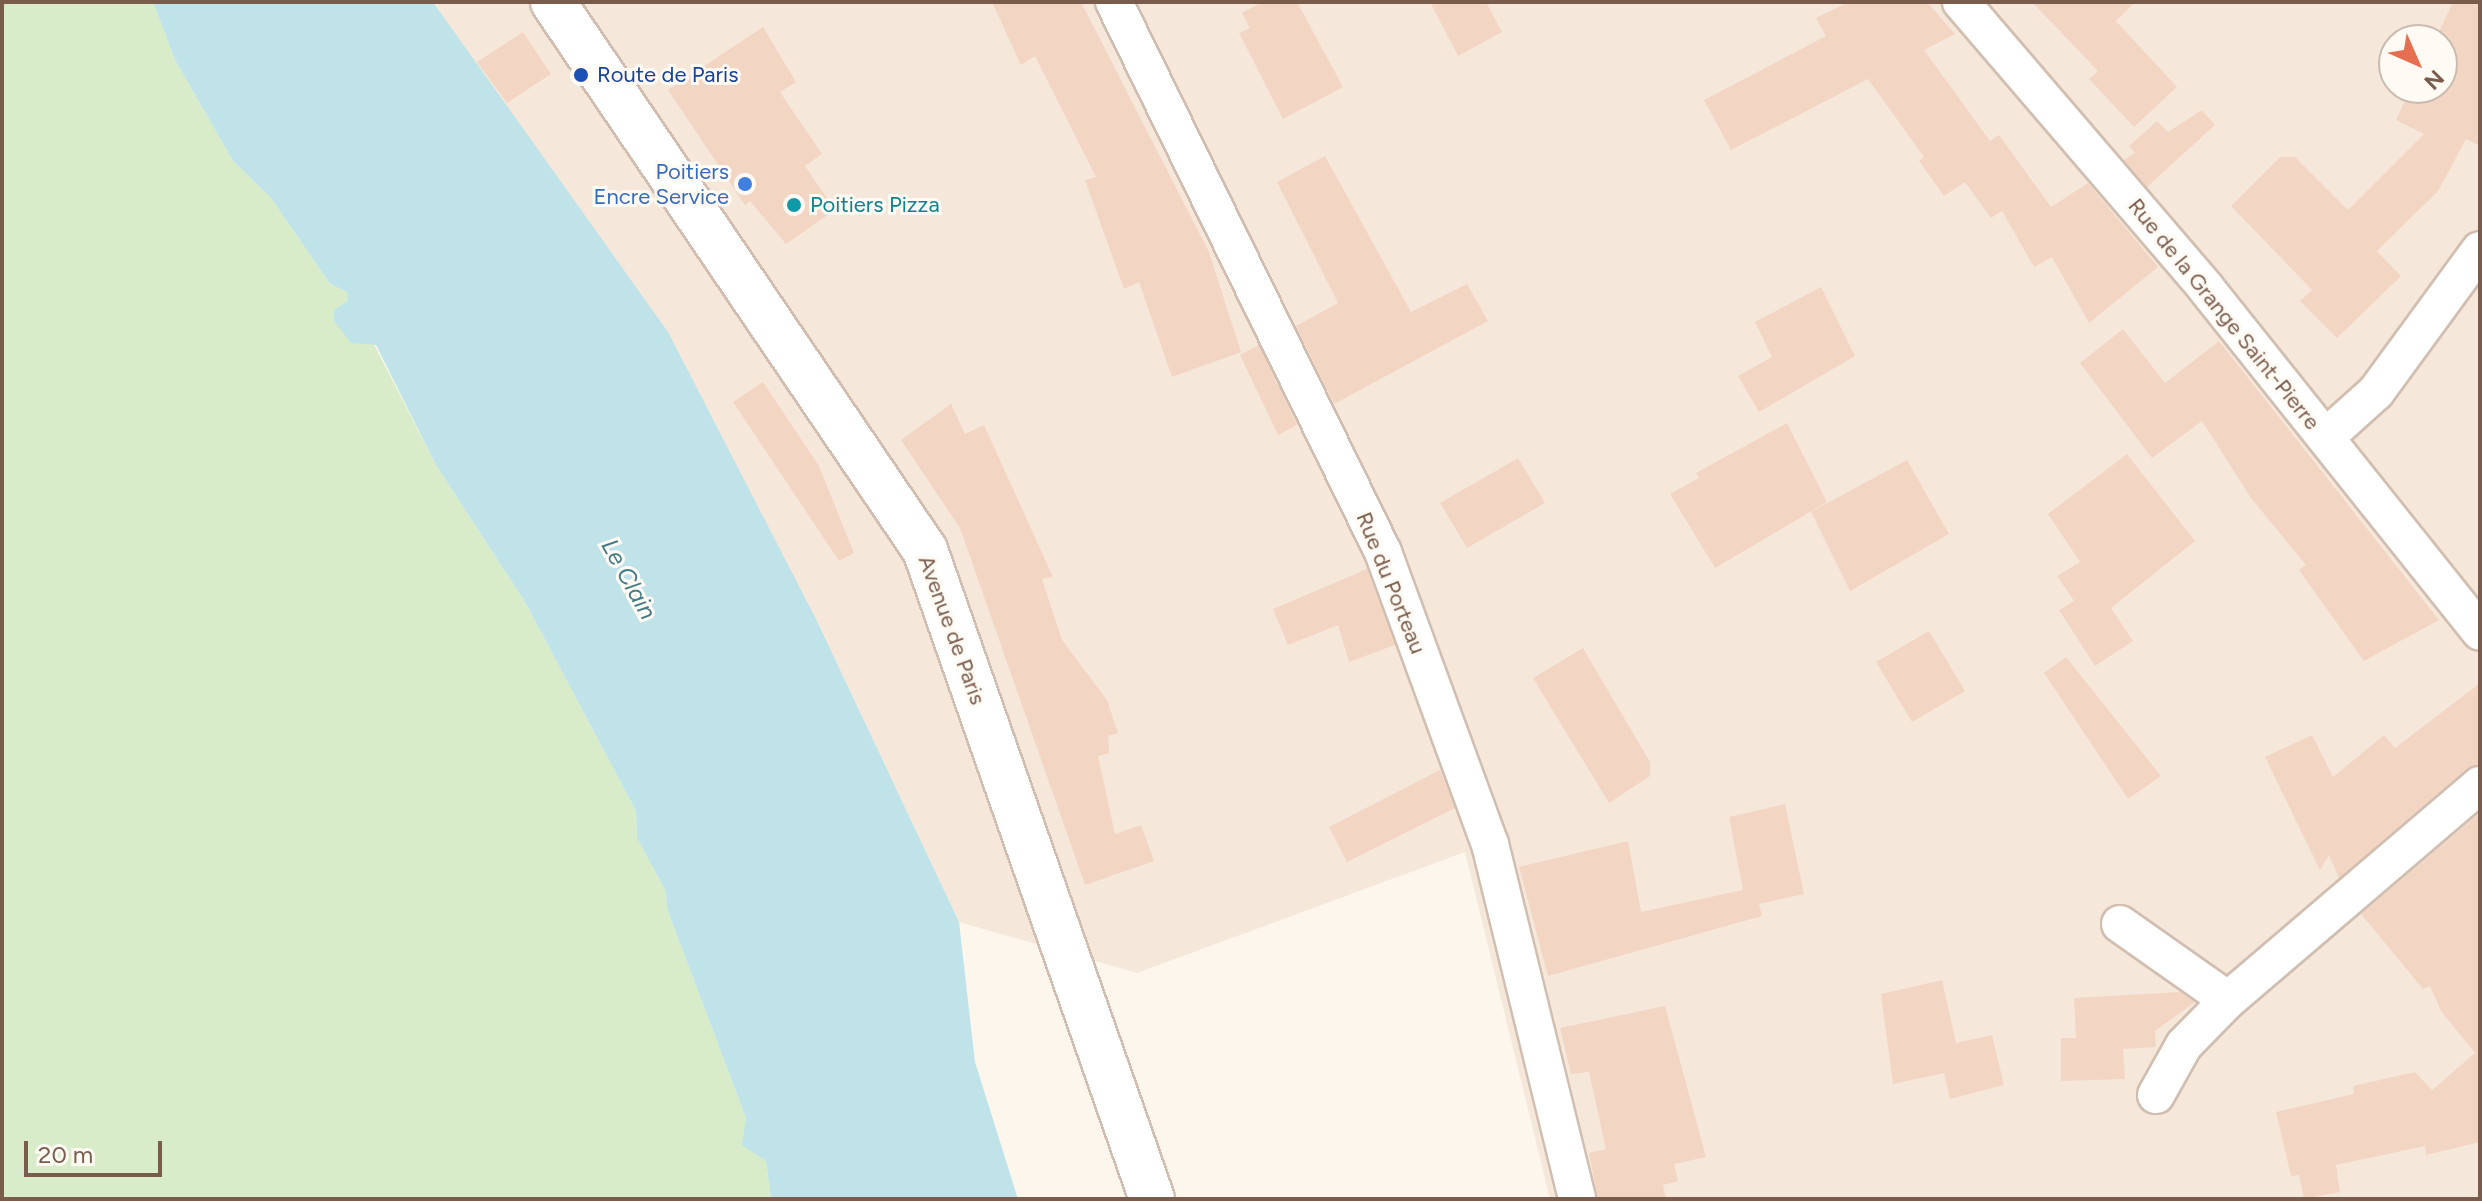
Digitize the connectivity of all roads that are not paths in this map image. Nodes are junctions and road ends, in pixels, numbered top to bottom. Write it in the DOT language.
graph roads {
  1 [pos="553,2"];
  2 [pos="1114,2"];
  3 [pos="1961,2"];
  4 [pos="2480,250"];
  5 [pos="2326,437"];
  6 [pos="2480,632"];
  7 [pos="2480,785"];
  8 [pos="2120,924"];
  9 [pos="2228,1000"];
  10 [pos="2156,1095"];
  11 [pos="1152,1199"];
  12 [pos="1577,1199"];
  1 -- 11 [label="main road, Avenue de Paris"];
  2 -- 12 [label="street, Rue du Porteau"];
  3 -- 5 [label="street, Rue de la Grange Saint-Pierre"];
  4 -- 5 [label="street"];
  5 -- 6 [label="street, Rue de la Grange Saint-Pierre"];
  7 -- 9 [label="street"];
  8 -- 9 [label="street"];
  9 -- 10 [label="street"];
}
